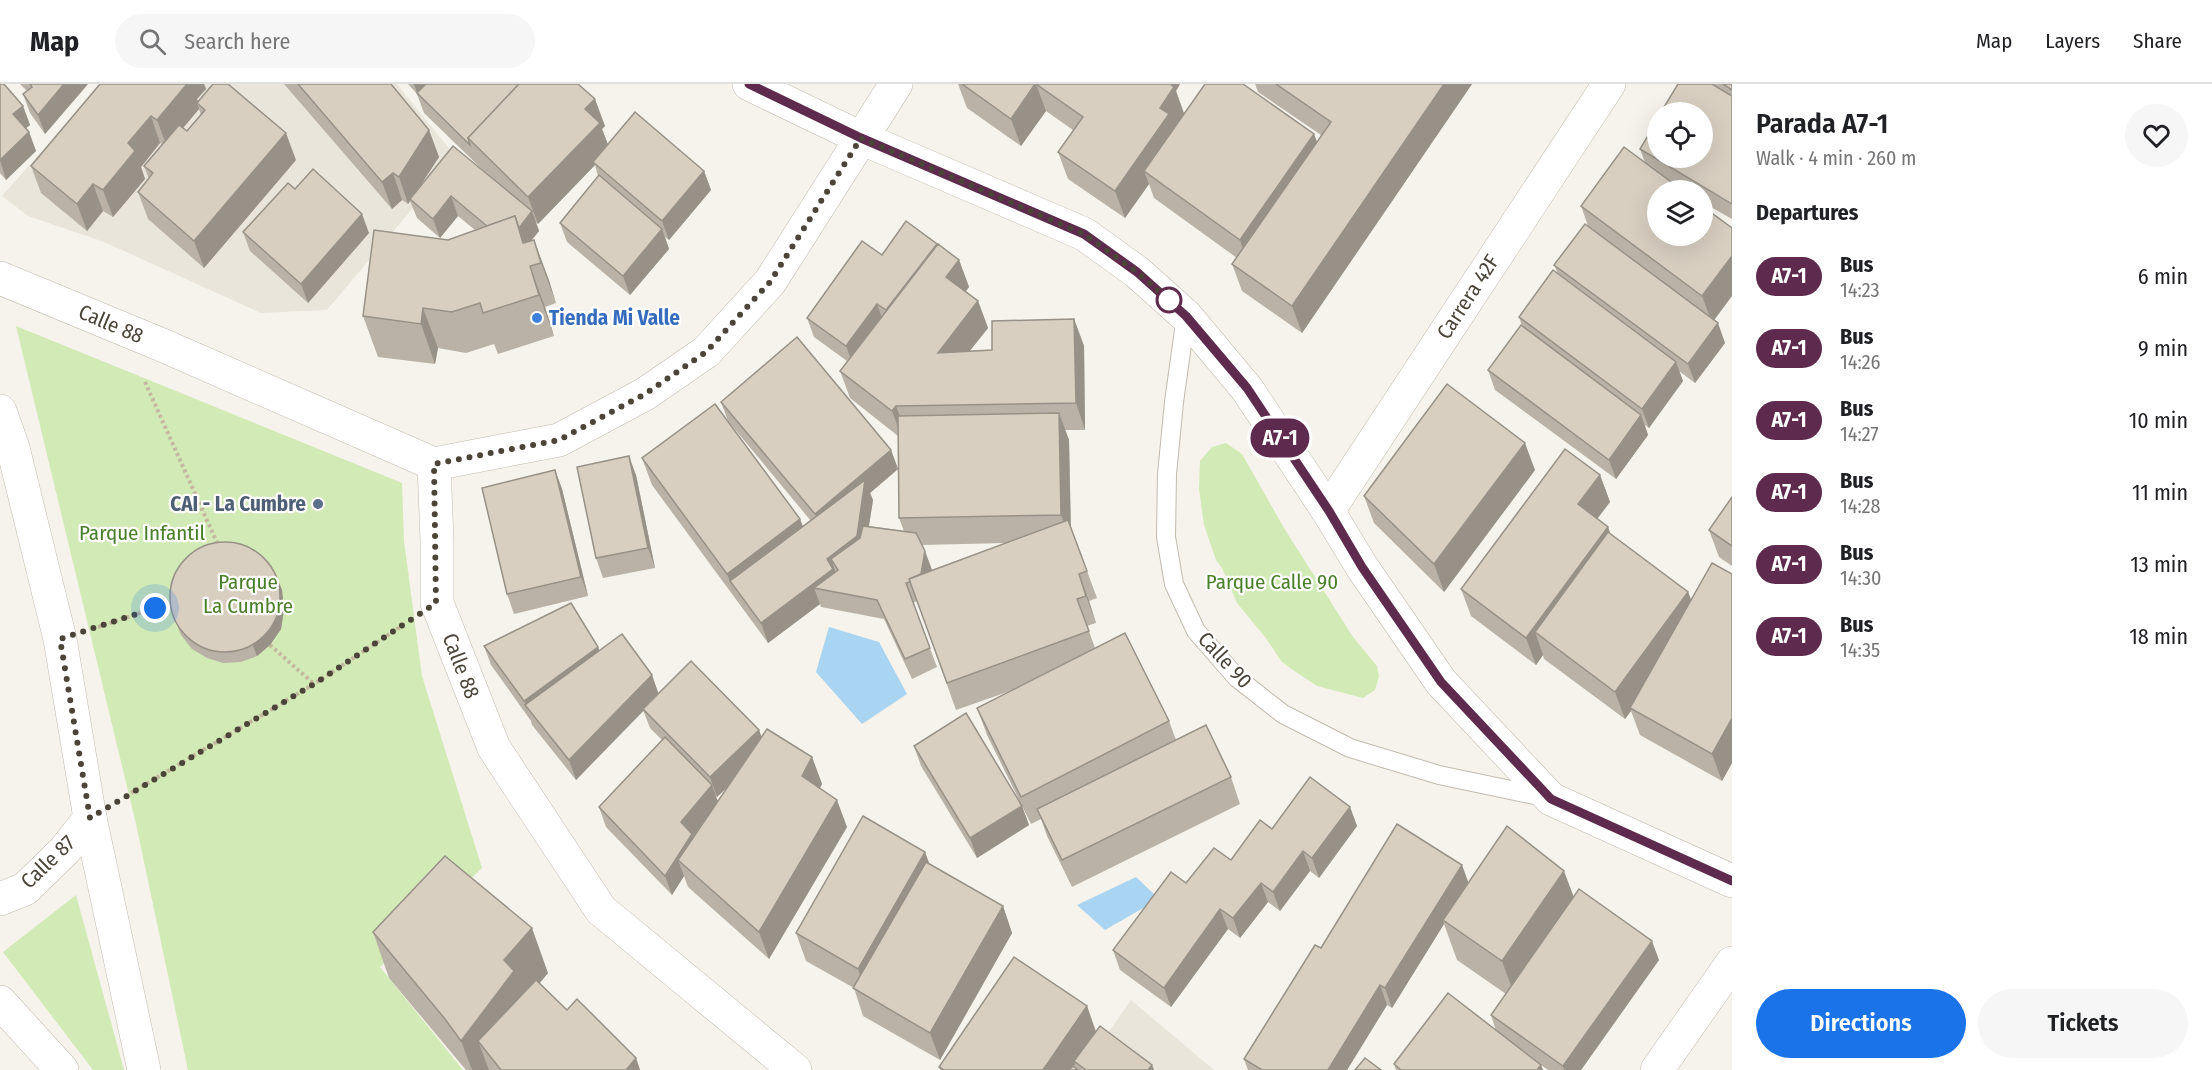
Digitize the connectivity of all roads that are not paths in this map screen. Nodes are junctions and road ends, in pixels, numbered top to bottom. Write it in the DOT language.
graph roads {
  1 [pos="749,84"];
  2 [pos="896,84"];
  3 [pos="1608,84"];
  4 [pos="861,138"];
  5 [pos="0,278"];
  6 [pos="1186,316"];
  7 [pos="0,411"];
  8 [pos="434,464"];
  9 [pos="1329,511"];
  10 [pos="1551,799"];
  11 [pos="90,818"];
  12 [pos="1732,881"];
  13 [pos="0,899"];
  14 [pos="1732,963"];
  15 [pos="0,1002"];
  16 [pos="62,1070"];
  17 [pos="144,1070"];
  18 [pos="795,1070"];
  19 [pos="1657,1070"];
  1 -- 4 [label="street, Calle 90"];
  2 -- 4 [label="street"];
  3 -- 9 [label="street, Carrera 42F"];
  4 -- 6 [label="street, Calle 90"];
  4 -- 8 [label="street"];
  5 -- 8 [label="street, Calle 88"];
  6 -- 9 [label="street, Calle 90"];
  6 -- 10 [label="lane, Calle 90"];
  7 -- 11 [label="street"];
  8 -- 18 [label="street, Calle 88"];
  9 -- 10 [label="street, Calle 90"];
  10 -- 12 [label="street, Calle 90"];
  11 -- 13 [label="street, Calle 87"];
  11 -- 17 [label="street"];
  14 -- 19 [label="street"];
  15 -- 16 [label="street"];
}
